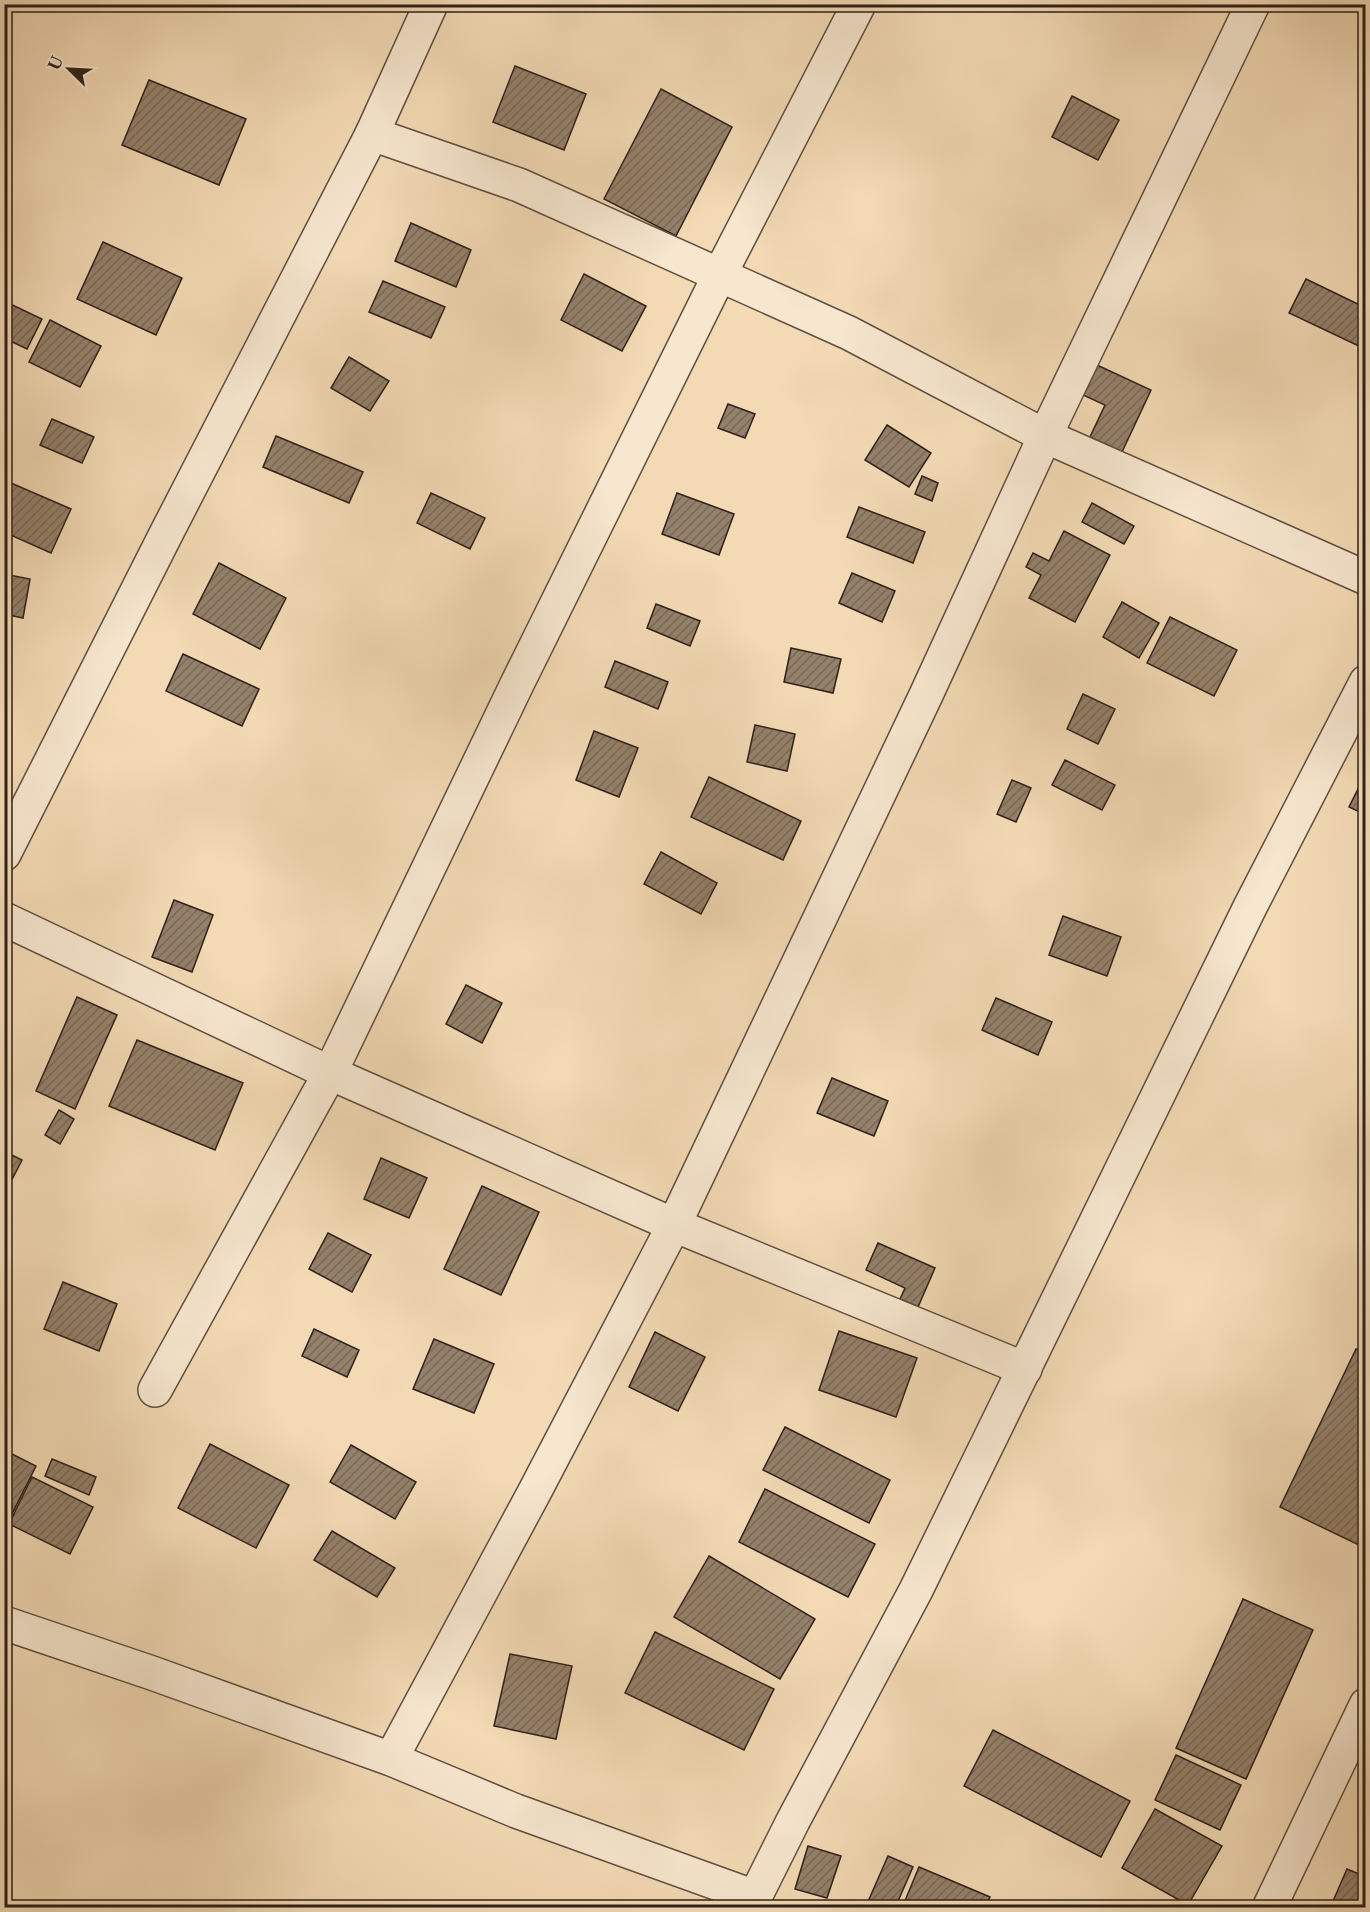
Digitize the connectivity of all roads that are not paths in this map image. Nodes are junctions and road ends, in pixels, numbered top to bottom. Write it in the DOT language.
graph roads {
  1 [pos="431,4"];
  2 [pos="859,4"];
  3 [pos="1253,4"];
  4 [pos="372,134"];
  5 [pos="719,276"];
  6 [pos="1044,436"];
  7 [pos="1365,578"];
  8 [pos="1365,682"];
  9 [pos="4,854"];
  10 [pos="4,919"];
  11 [pos="330,1073"];
  12 [pos="675,1225"];
  13 [pos="1025,1369"];
  14 [pos="155,1390"];
  15 [pos="4,1623"];
  16 [pos="1365,1705"];
  17 [pos="391,1759"];
  18 [pos="766,1902"];
  19 [pos="1269,1908"];
  1 -- 4 [label="street"];
  2 -- 5 [label="street"];
  3 -- 6 [label="street"];
  4 -- 5 [label="street"];
  4 -- 9 [label="street"];
  5 -- 6 [label="street"];
  5 -- 11 [label="street"];
  6 -- 7 [label="street"];
  6 -- 12 [label="street"];
  8 -- 13 [label="street"];
  10 -- 11 [label="street"];
  11 -- 12 [label="street"];
  11 -- 14 [label="street"];
  12 -- 13 [label="street"];
  12 -- 17 [label="street"];
  13 -- 18 [label="street"];
  15 -- 17 [label="street"];
  16 -- 19 [label="street"];
  17 -- 18 [label="street"];
}
